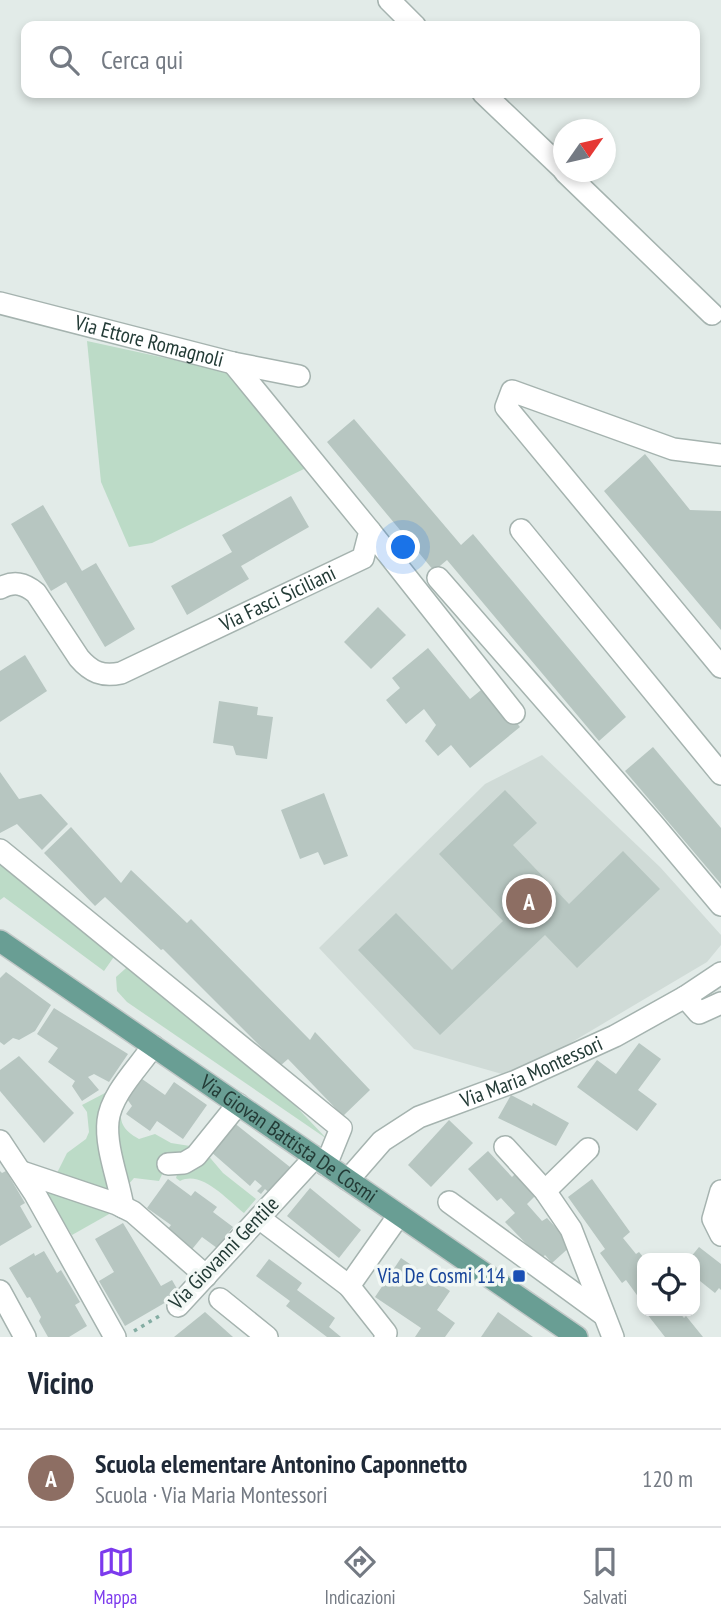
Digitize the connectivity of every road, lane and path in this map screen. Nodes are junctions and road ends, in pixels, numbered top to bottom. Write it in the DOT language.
graph roads {
  1 [pos="389,0"];
  2 [pos="410,21"];
  3 [pos="488,98"];
  4 [pos="553,160"];
  5 [pos="575,182"];
  6 [pos="0,303"];
  7 [pos="712,314"];
  8 [pos="233,363"];
  9 [pos="299,376"];
  10 [pos="721,455"];
  11 [pos="521,530"];
  12 [pos="370,531"];
  13 [pos="438,578"];
  14 [pos="0,588"];
  15 [pos="721,667"];
  16 [pos="514,713"];
  17 [pos="721,774"];
  18 [pos="0,850"];
  19 [pos="721,905"];
  20 [pos="0,941"];
  21 [pos="721,973"];
  22 [pos="685,997"];
  23 [pos="721,1003"];
  24 [pos="153,1046"];
  25 [pos="238,1104"];
  26 [pos="0,1141"];
  27 [pos="505,1147"];
  28 [pos="588,1149"];
  29 [pos="320,1161"];
  30 [pos="168,1164"];
  31 [pos="22,1172"];
  32 [pos="348,1180"];
  33 [pos="545,1191"];
  34 [pos="721,1191"];
  35 [pos="449,1202"];
  36 [pos="124,1207"];
  37 [pos="399,1215"];
  38 [pos="259,1217"];
  39 [pos="721,1235"];
  40 [pos="205,1276"];
  41 [pos="349,1286"];
  42 [pos="0,1291"];
  43 [pos="220,1299"];
  44 [pos="178,1306"];
  45 [pos="604,1315"];
  46 [pos="25,1337"];
  47 [pos="115,1337"];
  48 [pos="123,1337"];
  49 [pos="267,1337"];
  50 [pos="385,1337"];
  51 [pos="577,1337"];
  52 [pos="613,1337"];
  1 -- 2 [label="street"];
  3 -- 4 [label="street"];
  5 -- 7 [label="street"];
  6 -- 8 [label="street, Via Ettore Romagnoli"];
  8 -- 9 [label="street, Via Ettore Romagnoli"];
  8 -- 12 [label="street"];
  10 -- 15 [label="street"];
  11 -- 17 [label="street"];
  12 -- 14 [label="street, Via Fasci Siciliani"];
  12 -- 16 [label="street"];
  13 -- 19 [label="street"];
  18 -- 29 [label="street"];
  20 -- 24 [label="main road, Via Giovan Battista De Cosmi"];
  21 -- 22 [label="street, Via Maria Montessori"];
  22 -- 23 [label="street"];
  22 -- 32 [label="street, Via Maria Montessori"];
  24 -- 25 [label="main road, Via Giovan Battista De Cosmi"];
  24 -- 36 [label="street"];
  25 -- 29 [label="main road, Via Giovan Battista De Cosmi"];
  25 -- 30 [label="street"];
  26 -- 31 [label="street"];
  27 -- 33 [label="street"];
  28 -- 33 [label="street"];
  29 -- 32 [label="main road, Via Giovan Battista De Cosmi"];
  29 -- 38 [label="street, Via Giovanni Gentile"];
  31 -- 36 [label="street"];
  31 -- 47 [label="street"];
  32 -- 37 [label="main road, Via Giovan Battista De Cosmi"];
  33 -- 45 [label="street"];
  34 -- 39 [label="street"];
  35 -- 45 [label="street"];
  36 -- 40 [label="street"];
  37 -- 41 [label="street"];
  37 -- 51 [label="main road, Via Giovan Battista De Cosmi"];
  38 -- 40 [label="street, Via Giovanni Gentile"];
  38 -- 41 [label="street"];
  40 -- 44 [label="street, Via Giovanni Gentile"];
  41 -- 50 [label="street"];
  42 -- 46 [label="street"];
  43 -- 49 [label="street"];
  44 -- 48 [label="path, Via Giovanni Gentile"];
  45 -- 52 [label="street"];
}
